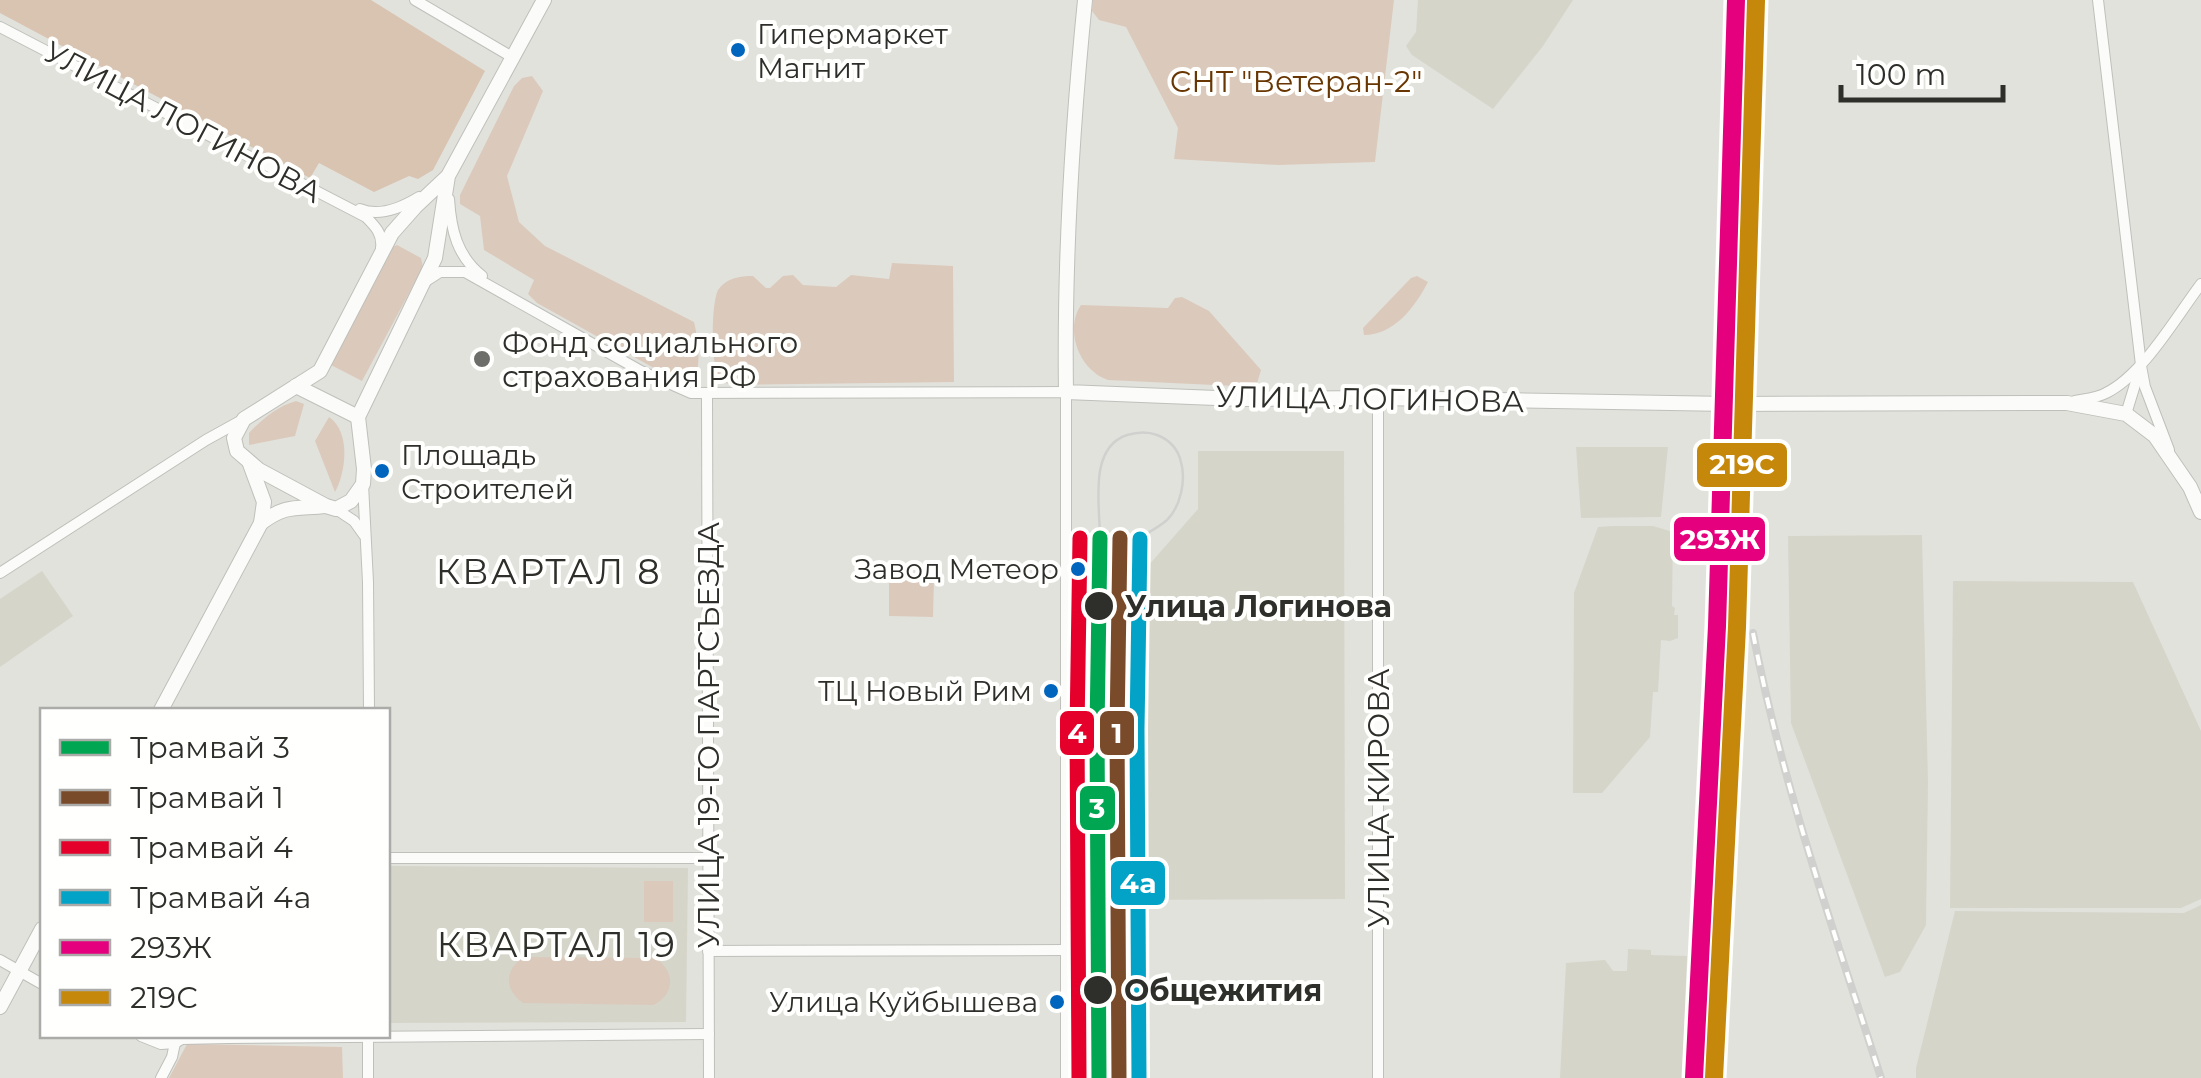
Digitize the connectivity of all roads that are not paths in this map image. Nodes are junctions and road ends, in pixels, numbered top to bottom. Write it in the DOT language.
graph roads {
  1 [pos="415,0"];
  2 [pos="544,0"];
  3 [pos="1086,0"];
  4 [pos="2098,0"];
  5 [pos="0,26"];
  6 [pos="512,57"];
  7 [pos="448,176"];
  8 [pos="322,195"];
  9 [pos="380,257"];
  10 [pos="426,281"];
  11 [pos="2201,284"];
  12 [pos="512,297"];
  13 [pos="2141,365"];
  14 [pos="296,386"];
  15 [pos="1066,392"];
  16 [pos="707,393"];
  17 [pos="1378,398"];
  18 [pos="2067,402"];
  19 [pos="2126,414"];
  20 [pos="358,417"];
  21 [pos="244,420"];
  22 [pos="206,440"];
  23 [pos="236,451"];
  24 [pos="2172,458"];
  25 [pos="250,464"];
  26 [pos="363,484"];
  27 [pos="325,505"];
  28 [pos="2201,512"];
  29 [pos="261,523"];
  30 [pos="365,536"];
  31 [pos="0,573"];
  32 [pos="162,708"];
  33 [pos="369,708"];
  34 [pos="390,858"];
  35 [pos="708,858"];
  36 [pos="40,933"];
  37 [pos="1066,950"];
  38 [pos="708,951"];
  39 [pos="0,960"];
  40 [pos="19,971"];
  41 [pos="40,983"];
  42 [pos="0,1007"];
  43 [pos="710,1034"];
  44 [pos="390,1036"];
  45 [pos="146,1038"];
  46 [pos="244,1038"];
  47 [pos="368,1038"];
  48 [pos="175,1043"];
  49 [pos="161,1078"];
  50 [pos="368,1078"];
  51 [pos="709,1078"];
  52 [pos="1066,1078"];
  53 [pos="1378,1078"];
  1 -- 6 [label="street"];
  2 -- 6 [label="main road"];
  3 -- 15 [label="main road"];
  4 -- 13 [label="street"];
  5 -- 8 [label="street, УЛИЦА ЛОГИНОВА"];
  6 -- 7 [label="main road"];
  7 -- 8 [label="street"];
  7 -- 9 [label="main road"];
  7 -- 10 [label="main road"];
  7 -- 12 [label="street"];
  8 -- 9 [label="street, УЛИЦА ЛОГИНОВА"];
  9 -- 14 [label="main road"];
  10 -- 12 [label="street"];
  10 -- 20 [label="main road"];
  11 -- 13 [label="street"];
  12 -- 16 [label="street, УЛИЦА ЛОГИНОВА"];
  13 -- 18 [label="street"];
  13 -- 19 [label="street"];
  13 -- 24 [label="street"];
  14 -- 20 [label="main road"];
  14 -- 21 [label="main road"];
  15 -- 16 [label="street, УЛИЦА ЛОГИНОВА"];
  15 -- 17 [label="main road, УЛИЦА ЛОГИНОВА"];
  15 -- 37 [label="street"];
  16 -- 35 [label="street, УЛИЦА 19-ГО ПАРТСЪЕЗДА"];
  17 -- 18 [label="main road, УЛИЦА ЛОГИНОВА"];
  17 -- 53 [label="street, УЛИЦА КИРОВА"];
  18 -- 19 [label="main road, УЛИЦА ЛОГИНОВА"];
  19 -- 24 [label="main road, УЛИЦА ЛОГИНОВА"];
  20 -- 26 [label="main road"];
  21 -- 22 [label="street"];
  21 -- 23 [label="main road"];
  22 -- 23 [label="street"];
  22 -- 31 [label="street"];
  23 -- 25 [label="main road"];
  24 -- 28 [label="main road, УЛИЦА ЛОГИНОВА"];
  25 -- 27 [label="main road"];
  25 -- 29 [label="main road"];
  26 -- 27 [label="main road"];
  26 -- 30 [label="street"];
  27 -- 29 [label="main road"];
  27 -- 30 [label="street"];
  29 -- 32 [label="main road"];
  30 -- 33 [label="street"];
  34 -- 35 [label="street"];
  35 -- 38 [label="street, УЛИЦА 19-ГО ПАРТСЪЕЗДА"];
  36 -- 40 [label="main road"];
  37 -- 38 [label="street"];
  37 -- 52 [label="street"];
  38 -- 43 [label="street, УЛИЦА 19-ГО ПАРТСЪЕЗДА"];
  39 -- 40 [label="street"];
  40 -- 41 [label="street"];
  40 -- 42 [label="main road"];
  43 -- 44 [label="street"];
  43 -- 51 [label="street, УЛИЦА 19-ГО ПАРТСЪЕЗДА"];
  45 -- 48 [label="street"];
  46 -- 48 [label="street"];
  47 -- 50 [label="street"];
  48 -- 49 [label="street"];
}
